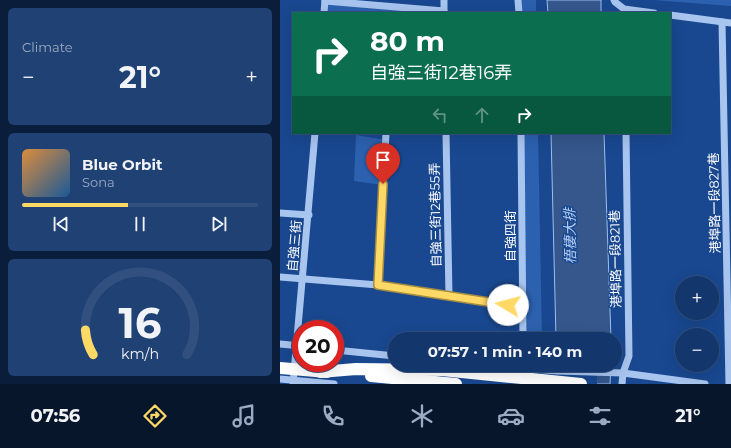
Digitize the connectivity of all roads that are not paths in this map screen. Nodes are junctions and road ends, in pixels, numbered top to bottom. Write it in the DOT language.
graph roads {
  1 [pos="325,0"];
  2 [pos="444,0"];
  3 [pos="518,0"];
  4 [pos="614,0"];
  5 [pos="624,11"];
  6 [pos="324,12"];
  7 [pos="444,12"];
  8 [pos="519,12"];
  9 [pos="639,12"];
  10 [pos="671,15"];
  11 [pos="722,22"];
  12 [pos="731,22"];
  13 [pos="728,118"];
  14 [pos="315,134"];
  15 [pos="386,134"];
  16 [pos="446,134"];
  17 [pos="521,134"];
  18 [pos="626,134"];
  19 [pos="280,213"];
  20 [pos="309,215"];
  21 [pos="729,222"];
  22 [pos="280,277"];
  23 [pos="303,279"];
  24 [pos="378,285"];
  25 [pos="449,296"];
  26 [pos="522,307"];
  27 [pos="730,314"];
  28 [pos="301,320"];
  29 [pos="523,332"];
  30 [pos="280,344"];
  31 [pos="292,345"];
  32 [pos="344,351"];
  33 [pos="388,355"];
  34 [pos="280,368"];
  35 [pos="292,369"];
  36 [pos="344,370"];
  37 [pos="295,372"];
  38 [pos="320,372"];
  39 [pos="523,372"];
  40 [pos="606,372"];
  41 [pos="623,373"];
  42 [pos="280,379"];
  43 [pos="294,382"];
  44 [pos="334,384"];
  45 [pos="456,384"];
  46 [pos="522,384"];
  47 [pos="581,384"];
  48 [pos="622,384"];
  49 [pos="705,384"];
  50 [pos="729,384"];
  1 -- 6 [label="street"];
  1 -- 7 [label="street"];
  2 -- 7 [label="street"];
  3 -- 8 [label="street"];
  4 -- 5 [label="street"];
  5 -- 9 [label="street"];
  10 -- 11 [label="street"];
  11 -- 12 [label="street"];
  11 -- 13 [label="street, 港埠路一段827巷"];
  13 -- 21 [label="street, 港埠路一段827巷"];
  14 -- 20 [label="street, 自強三街"];
  15 -- 24 [label="street"];
  16 -- 25 [label="street, 自強三街12巷55弄"];
  17 -- 26 [label="street, 自強四街"];
  18 -- 41 [label="street, 港埠路一段821巷"];
  19 -- 20 [label="street"];
  20 -- 23 [label="street, 自強三街"];
  21 -- 27 [label="street, 港埠路一段827巷"];
  22 -- 23 [label="street"];
  23 -- 24 [label="street"];
  23 -- 28 [label="street, 自強三街"];
  24 -- 25 [label="street"];
  25 -- 26 [label="street"];
  26 -- 29 [label="street, 自強四街"];
  27 -- 50 [label="street, 港埠路一段827巷"];
  30 -- 31 [label="street"];
  32 -- 33 [label="street"];
  34 -- 35 [label="highway"];
  36 -- 47 [label="highway"];
  37 -- 43 [label="street, 自強三街"];
  38 -- 45 [label="highway"];
  39 -- 46 [label="street"];
  40 -- 41 [label="street"];
  41 -- 48 [label="street, 港埠路一段821巷"];
  41 -- 49 [label="street"];
  42 -- 43 [label="street"];
  43 -- 44 [label="street"];
}
